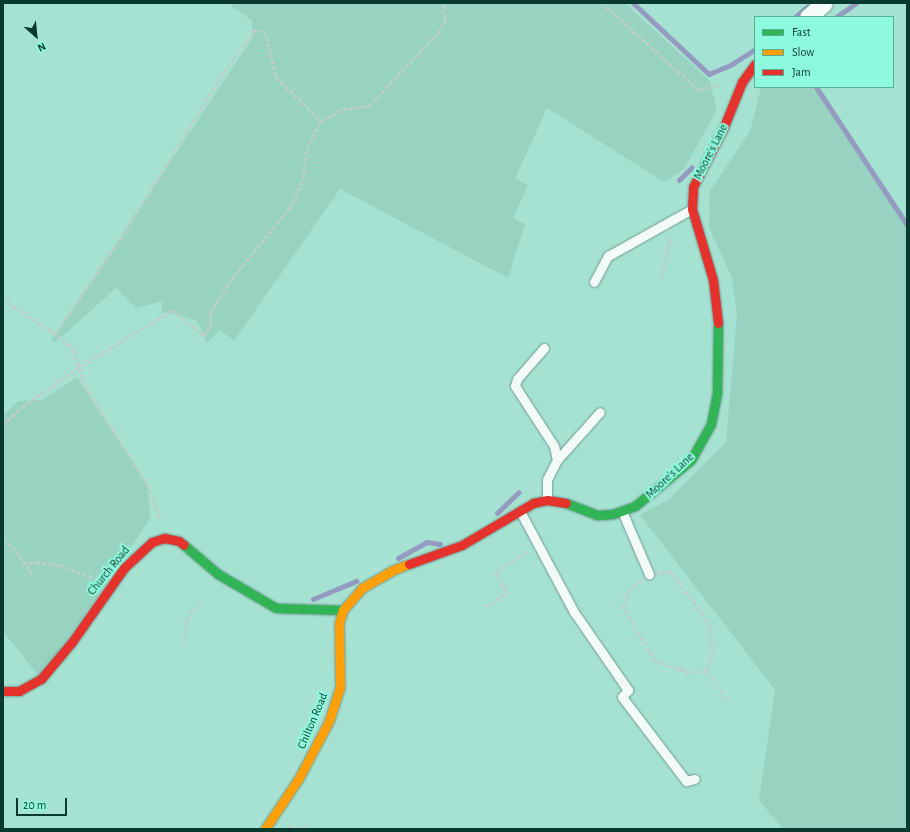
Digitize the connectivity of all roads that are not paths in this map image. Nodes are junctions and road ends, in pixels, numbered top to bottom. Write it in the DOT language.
graph roads {
  1 [pos="824,3"];
  2 [pos="809,16"];
  3 [pos="754,65"];
  4 [pos="692,209"];
  5 [pos="594,282"];
  6 [pos="544,348"];
  7 [pos="600,412"];
  8 [pos="557,460"];
  9 [pos="547,500"];
  10 [pos="520,511"];
  11 [pos="622,511"];
  12 [pos="649,574"];
  13 [pos="343,610"];
  14 [pos="3,691"];
  15 [pos="695,778"];
  16 [pos="265,829"];
  1 -- 2 [label="street"];
  3 -- 4 [label="street, Moore's Lane"];
  4 -- 5 [label="lane"];
  4 -- 11 [label="street, Moore's Lane"];
  6 -- 8 [label="lane"];
  7 -- 8 [label="lane"];
  8 -- 9 [label="lane"];
  9 -- 10 [label="street, Moore's Lane"];
  9 -- 11 [label="street, Moore's Lane"];
  10 -- 13 [label="street, Moore's Lane"];
  10 -- 15 [label="lane"];
  11 -- 12 [label="lane"];
  13 -- 14 [label="street, Church Road"];
  13 -- 16 [label="street, Chilton Road"];
}
